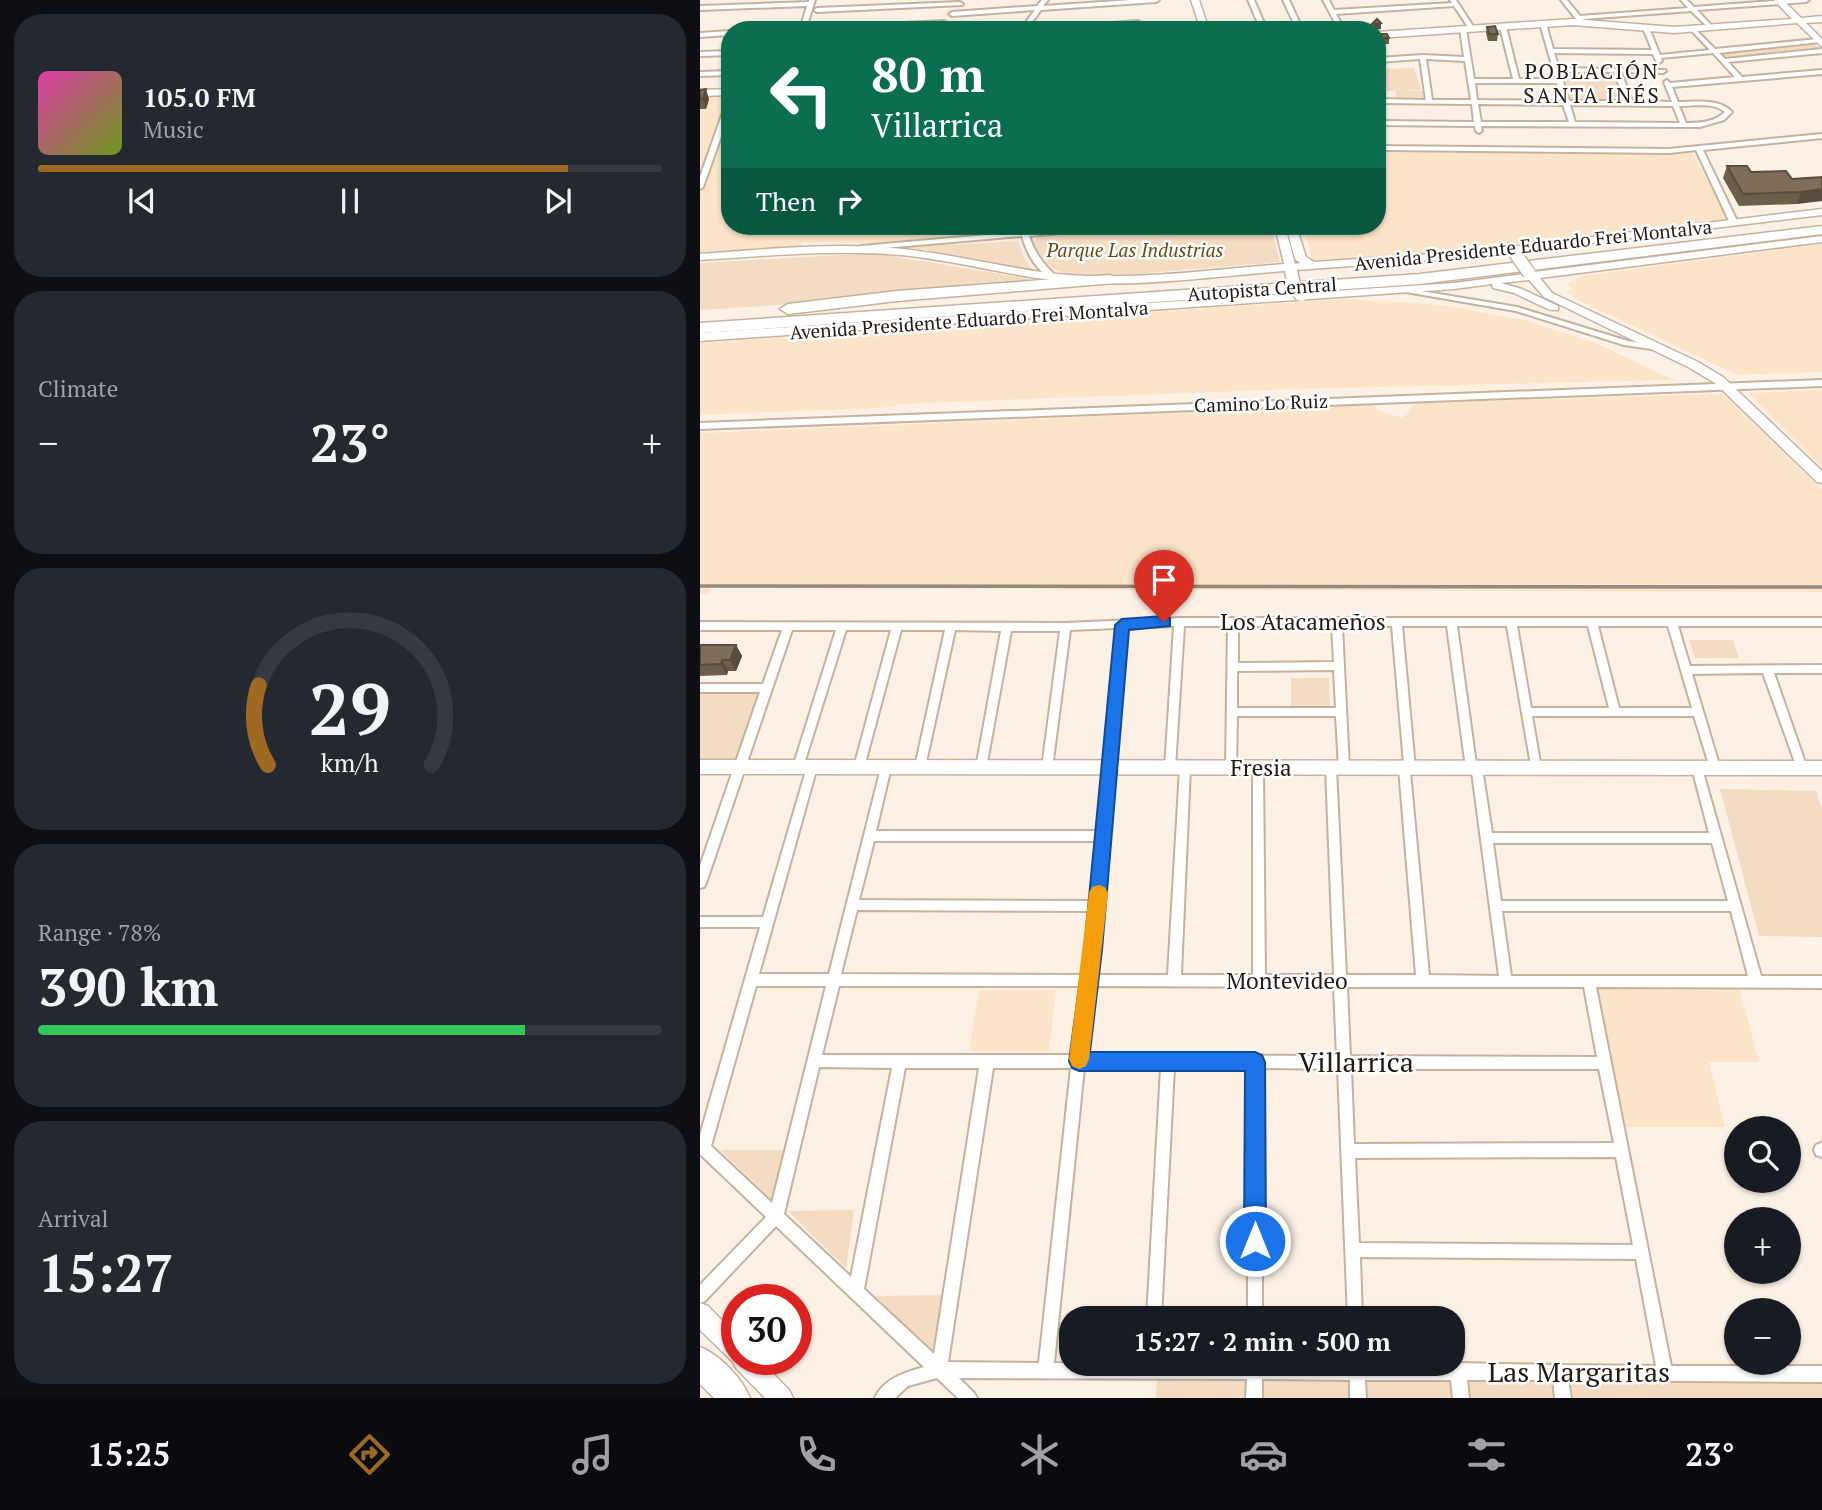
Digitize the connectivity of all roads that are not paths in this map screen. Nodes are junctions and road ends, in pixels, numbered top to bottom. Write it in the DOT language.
graph roads {
  1 [pos="722,0"];
  2 [pos="820,0"];
  3 [pos="1045,0"];
  4 [pos="1156,0"];
  5 [pos="1195,0"];
  6 [pos="1251,0"];
  7 [pos="1286,0"];
  8 [pos="1326,0"];
  9 [pos="1564,0"];
  10 [pos="1684,0"];
  11 [pos="1806,0"];
  12 [pos="1132,1"];
  13 [pos="1779,1"];
  14 [pos="812,2"];
  15 [pos="962,2"];
  16 [pos="1455,2"];
  17 [pos="754,3"];
  18 [pos="1080,3"];
  19 [pos="700,8"];
  20 [pos="719,8"];
  21 [pos="1039,8"];
  22 [pos="1692,9"];
  23 [pos="817,10"];
  24 [pos="1334,12"];
  25 [pos="952,14"];
  26 [pos="1822,17"];
  27 [pos="1796,19"];
  28 [pos="1580,20"];
  29 [pos="809,21"];
  30 [pos="812,21"];
  31 [pos="946,21"];
  32 [pos="1030,21"];
  33 [pos="1138,21"];
  34 [pos="1202,21"];
  35 [pos="1260,21"];
  36 [pos="1296,21"];
  37 [pos="1338,21"];
  38 [pos="1544,24"];
  39 [pos="1503,27"];
  40 [pos="1710,27"];
  41 [pos="1646,28"];
  42 [pos="1468,29"];
  43 [pos="1693,29"];
  44 [pos="721,34"];
  45 [pos="1386,34"];
  46 [pos="700,35"];
  47 [pos="1820,43"];
  48 [pos="1551,51"];
  49 [pos="1822,51"];
  50 [pos="1715,52"];
  51 [pos="721,53"];
  52 [pos="700,54"];
  53 [pos="1656,54"];
  54 [pos="1423,57"];
  55 [pos="1386,59"];
  56 [pos="1467,59"];
  57 [pos="1723,61"];
  58 [pos="1557,70"];
  59 [pos="1617,71"];
  60 [pos="1663,71"];
  61 [pos="1822,72"];
  62 [pos="721,73"];
  63 [pos="700,74"];
  64 [pos="1741,80"];
  65 [pos="1471,81"];
  66 [pos="1516,81"];
  67 [pos="1560,81"];
  68 [pos="1668,85"];
  69 [pos="721,90"];
  70 [pos="700,91"];
  71 [pos="1386,101"];
  72 [pos="1429,101"];
  73 [pos="1474,102"];
  74 [pos="1566,102"];
  75 [pos="1629,103"];
  76 [pos="1675,103"];
  77 [pos="1386,123"];
  78 [pos="1572,123"];
  79 [pos="1684,125"];
  80 [pos="721,127"];
  81 [pos="1479,127"];
  82 [pos="1822,136"];
  83 [pos="1386,148"];
  84 [pos="1699,149"];
  85 [pos="700,187"];
  86 [pos="1822,212"];
  87 [pos="1822,220"];
  88 [pos="1734,223"];
  89 [pos="1822,230"];
  90 [pos="1025,235"];
  91 [pos="1282,235"];
  92 [pos="1294,235"];
  93 [pos="1822,239"];
  94 [pos="855,249"];
  95 [pos="1514,252"];
  96 [pos="700,257"];
  97 [pos="1314,267"];
  98 [pos="1291,270"];
  99 [pos="1576,271"];
  100 [pos="1530,275"];
  101 [pos="1054,278"];
  102 [pos="1110,281"];
  103 [pos="1480,284"];
  104 [pos="1406,290"];
  105 [pos="1305,296"];
  106 [pos="1568,305"];
  107 [pos="761,313"];
  108 [pos="700,317"];
  109 [pos="787,322"];
  110 [pos="904,324"];
  111 [pos="700,328"];
  112 [pos="1620,331"];
  113 [pos="700,337"];
  114 [pos="1658,348"];
  115 [pos="1822,383"];
  116 [pos="1728,387"];
  117 [pos="700,426"];
  118 [pos="1822,479"];
  119 [pos="1179,622"];
  120 [pos="1233,622"];
  121 [pos="1337,622"];
  122 [pos="1397,622"];
  123 [pos="1452,622"];
  124 [pos="1511,622"];
  125 [pos="1592,622"];
  126 [pos="1672,622"];
  127 [pos="1822,622"];
  128 [pos="1122,625"];
  129 [pos="700,626"];
  130 [pos="788,627"];
  131 [pos="842,627"];
  132 [pos="897,627"];
  133 [pos="951,627"];
  134 [pos="1007,627"];
  135 [pos="1065,627"];
  136 [pos="1339,666"];
  137 [pos="1232,667"];
  138 [pos="1767,669"];
  139 [pos="1822,669"];
  140 [pos="1686,670"];
  141 [pos="700,688"];
  142 [pos="767,688"];
  143 [pos="1232,712"];
  144 [pos="1341,712"];
  145 [pos="1526,712"];
  146 [pos="1615,712"];
  147 [pos="1698,712"];
  148 [pos="700,767"];
  149 [pos="738,767"];
  150 [pos="805,767"];
  151 [pos="859,767"];
  152 [pos="920,767"];
  153 [pos="886,768"];
  154 [pos="981,768"];
  155 [pos="1047,768"];
  156 [pos="1109,768"];
  157 [pos="1178,768"];
  158 [pos="1231,768"];
  159 [pos="1258,768"];
  160 [pos="1338,768"];
  161 [pos="1407,768"];
  162 [pos="1474,768"];
  163 [pos="1536,768"];
  164 [pos="1706,768"];
  165 [pos="1802,768"];
  166 [pos="1822,768"];
  167 [pos="869,836"];
  168 [pos="1104,836"];
  169 [pos="1486,838"];
  170 [pos="1717,838"];
  171 [pos="700,883"];
  172 [pos="852,905"];
  173 [pos="1097,906"];
  174 [pos="1496,906"];
  175 [pos="1735,906"];
  176 [pos="700,922"];
  177 [pos="768,922"];
  178 [pos="751,980"];
  179 [pos="834,980"];
  180 [pos="1087,981"];
  181 [pos="1174,981"];
  182 [pos="1259,981"];
  183 [pos="1340,981"];
  184 [pos="1423,982"];
  185 [pos="1506,982"];
  186 [pos="1589,982"];
  187 [pos="1756,982"];
  188 [pos="1822,982"];
  189 [pos="814,1061"];
  190 [pos="900,1061"];
  191 [pos="986,1061"];
  192 [pos="1079,1061"];
  193 [pos="1167,1062"];
  194 [pos="1255,1062"];
  195 [pos="1344,1062"];
  196 [pos="1604,1063"];
  197 [pos="701,1146"];
  198 [pos="1621,1150"];
  199 [pos="1348,1152"];
  200 [pos="776,1216"];
  201 [pos="1352,1250"];
  202 [pos="1641,1252"];
  203 [pos="856,1291"];
  204 [pos="700,1296"];
  205 [pos="1155,1306"];
  206 [pos="1255,1306"];
  207 [pos="1354,1306"];
  208 [pos="700,1314"];
  209 [pos="721,1336"];
  210 [pos="700,1362"];
  211 [pos="1046,1368"];
  212 [pos="1059,1368"];
  213 [pos="939,1370"];
  214 [pos="1465,1371"];
  215 [pos="1559,1371"];
  216 [pos="1665,1372"];
  217 [pos="1822,1374"];
  218 [pos="759,1375"];
  219 [pos="1255,1376"];
  220 [pos="1357,1376"];
  221 [pos="1459,1376"];
  222 [pos="735,1398"];
  223 [pos="781,1398"];
  224 [pos="883,1398"];
  225 [pos="969,1398"];
  226 [pos="1254,1398"];
  227 [pos="1358,1398"];
  228 [pos="1461,1398"];
  229 [pos="1563,1398"];
  1 -- 20 [label="street"];
  2 -- 23 [label="street"];
  3 -- 21 [label="street"];
  4 -- 12 [label="street"];
  5 -- 34 [label="main road"];
  6 -- 35 [label="street"];
  7 -- 36 [label="street"];
  8 -- 24 [label="street"];
  9 -- 28 [label="street"];
  10 -- 22 [label="street"];
  11 -- 13 [label="street"];
  12 -- 18 [label="street"];
  12 -- 33 [label="street"];
  13 -- 22 [label="street"];
  13 -- 27 [label="main road"];
  14 -- 17 [label="street"];
  14 -- 29 [label="street"];
  15 -- 23 [label="street"];
  15 -- 25 [label="street"];
  16 -- 24 [label="street"];
  16 -- 42 [label="street"];
  17 -- 20 [label="street"];
  18 -- 21 [label="street"];
  19 -- 20 [label="street"];
  21 -- 25 [label="street"];
  21 -- 32 [label="street"];
  22 -- 28 [label="street"];
  22 -- 40 [label="street"];
  23 -- 30 [label="street"];
  24 -- 37 [label="street"];
  25 -- 31 [label="street"];
  26 -- 27 [label="main road"];
  27 -- 40 [label="main road"];
  27 -- 47 [label="main road"];
  28 -- 38 [label="main road"];
  28 -- 41 [label="main road"];
  38 -- 39 [label="main road"];
  38 -- 48 [label="street"];
  39 -- 42 [label="main road"];
  39 -- 66 [label="street"];
  40 -- 43 [label="main road"];
  41 -- 43 [label="main road"];
  41 -- 53 [label="street"];
  42 -- 45 [label="main road"];
  42 -- 56 [label="street"];
  43 -- 50 [label="street"];
  44 -- 46 [label="street"];
  47 -- 50 [label="street"];
  48 -- 53 [label="street"];
  48 -- 58 [label="street"];
  49 -- 57 [label="street"];
  50 -- 53 [label="street"];
  50 -- 57 [label="street"];
  51 -- 52 [label="street"];
  53 -- 60 [label="street"];
  54 -- 55 [label="street"];
  54 -- 56 [label="street"];
  54 -- 72 [label="street"];
  56 -- 65 [label="street"];
  57 -- 64 [label="street"];
  58 -- 59 [label="street"];
  58 -- 67 [label="street"];
  59 -- 60 [label="street"];
  59 -- 75 [label="street"];
  60 -- 68 [label="street"];
  61 -- 64 [label="street"];
  62 -- 63 [label="street"];
  64 -- 68 [label="street"];
  65 -- 66 [label="street"];
  65 -- 73 [label="street"];
  66 -- 67 [label="street"];
  67 -- 74 [label="street"];
  68 -- 76 [label="street"];
  69 -- 70 [label="main road"];
  71 -- 72 [label="street"];
  72 -- 73 [label="street"];
  73 -- 74 [label="street"];
  73 -- 81 [label="street"];
  74 -- 75 [label="street"];
  74 -- 78 [label="street"];
  75 -- 76 [label="street"];
  76 -- 79 [label="street"];
  76 -- 79 [label="street"];
  77 -- 81 [label="street"];
  78 -- 79 [label="street"];
  78 -- 81 [label="street"];
  80 -- 85 [label="street"];
  82 -- 84 [label="street"];
  83 -- 84 [label="street"];
  84 -- 88 [label="street"];
  86 -- 88 [label="main road, Avenida Presidente Eduardo Frei Montalva"];
  87 -- 107 [label="highway, Autopista Central"];
  88 -- 95 [label="main road, Avenida Presidente Eduardo Frei Montalva"];
  89 -- 109 [label="highway, Autopista Central"];
  90 -- 94 [label="street"];
  90 -- 101 [label="street"];
  91 -- 98 [label="main road"];
  92 -- 97 [label="main road"];
  93 -- 99 [label="main road, Avenida Presidente Eduardo Frei Montalva"];
  94 -- 96 [label="main road, Avenida Presidente Eduardo Frei Montalva"];
  94 -- 101 [label="main road, Avenida Presidente Eduardo Frei Montalva"];
  95 -- 97 [label="main road, Avenida Presidente Eduardo Frei Montalva"];
  95 -- 100 [label="main road, bridge"];
  97 -- 98 [label="main road, Avenida Presidente Eduardo Frei Montalva"];
  98 -- 102 [label="main road, Avenida Presidente Eduardo Frei Montalva"];
  98 -- 105 [label="main road, bridge"];
  99 -- 100 [label="main road, Avenida Presidente Eduardo Frei Montalva"];
  99 -- 106 [label="main road"];
  100 -- 103 [label="main road, Avenida Presidente Eduardo Frei Montalva"];
  100 -- 106 [label="main road"];
  101 -- 102 [label="main road, Avenida Presidente Eduardo Frei Montalva"];
  102 -- 107 [label="highway"];
  103 -- 104 [label="main road, Avenida Presidente Eduardo Frei Montalva"];
  103 -- 112 [label="main road"];
  104 -- 105 [label="main road, Avenida Presidente Eduardo Frei Montalva"];
  104 -- 114 [label="street"];
  105 -- 110 [label="main road, Avenida Presidente Eduardo Frei Montalva"];
  106 -- 112 [label="main road"];
  107 -- 108 [label="highway, Autopista Central"];
  109 -- 110 [label="highway"];
  109 -- 111 [label="highway, Autopista Central"];
  110 -- 113 [label="main road, Avenida Presidente Eduardo Frei Montalva"];
  112 -- 114 [label="main road"];
  114 -- 116 [label="main road"];
  115 -- 116 [label="street, Camino Lo Ruiz"];
  116 -- 117 [label="street, Camino Lo Ruiz"];
  116 -- 118 [label="main road"];
  119 -- 120 [label="street, Los Atacameños"];
  119 -- 128 [label="street, Los Atacameños"];
  119 -- 157 [label="street"];
  120 -- 121 [label="street, Los Atacameños"];
  120 -- 137 [label="street"];
  121 -- 122 [label="street, Los Atacameños"];
  121 -- 136 [label="street"];
  122 -- 123 [label="street, Los Atacameños"];
  122 -- 161 [label="street"];
  123 -- 124 [label="street, Los Atacameños"];
  123 -- 162 [label="street"];
  124 -- 125 [label="street, Los Atacameños"];
  124 -- 145 [label="street"];
  125 -- 126 [label="street, Los Atacameños"];
  125 -- 146 [label="street"];
  126 -- 127 [label="street, Los Atacameños"];
  126 -- 140 [label="street"];
  128 -- 135 [label="street, Los Atacameños"];
  128 -- 156 [label="street"];
  129 -- 130 [label="street, Los Atacameños"];
  130 -- 131 [label="street, Los Atacameños"];
  130 -- 142 [label="street"];
  131 -- 132 [label="street, Los Atacameños"];
  131 -- 150 [label="street"];
  132 -- 133 [label="street, Los Atacameños"];
  132 -- 151 [label="street"];
  133 -- 134 [label="street, Los Atacameños"];
  133 -- 152 [label="street"];
  134 -- 135 [label="street, Los Atacameños"];
  134 -- 154 [label="street"];
  135 -- 155 [label="street"];
  136 -- 137 [label="street"];
  136 -- 144 [label="street"];
  137 -- 143 [label="street"];
  138 -- 139 [label="street"];
  138 -- 140 [label="street"];
  138 -- 165 [label="street"];
  140 -- 147 [label="street"];
  141 -- 142 [label="street"];
  142 -- 149 [label="street"];
  143 -- 144 [label="street"];
  143 -- 158 [label="street"];
  144 -- 160 [label="street"];
  145 -- 146 [label="street"];
  145 -- 163 [label="street"];
  146 -- 147 [label="street"];
  147 -- 164 [label="street"];
  148 -- 149 [label="main road, Fresia"];
  149 -- 150 [label="main road, Fresia"];
  149 -- 171 [label="street"];
  150 -- 151 [label="main road, Fresia"];
  150 -- 177 [label="street"];
  151 -- 153 [label="main road, Fresia"];
  152 -- 153 [label="main road, Fresia"];
  152 -- 154 [label="main road, Fresia"];
  153 -- 167 [label="street"];
  154 -- 155 [label="main road, Fresia"];
  155 -- 156 [label="main road, Fresia"];
  156 -- 157 [label="main road, Fresia"];
  156 -- 168 [label="street"];
  157 -- 158 [label="main road, Fresia"];
  157 -- 181 [label="street"];
  158 -- 159 [label="main road, Fresia"];
  159 -- 160 [label="main road, Fresia"];
  159 -- 182 [label="street"];
  160 -- 161 [label="main road, Fresia"];
  160 -- 183 [label="street"];
  161 -- 162 [label="main road, Fresia"];
  161 -- 184 [label="street"];
  162 -- 163 [label="main road, Fresia"];
  162 -- 169 [label="street"];
  163 -- 164 [label="main road, Fresia"];
  164 -- 165 [label="main road, Fresia"];
  164 -- 170 [label="street"];
  165 -- 166 [label="main road, Fresia"];
  167 -- 168 [label="street"];
  167 -- 172 [label="street"];
  168 -- 173 [label="street"];
  169 -- 170 [label="street"];
  169 -- 174 [label="street"];
  170 -- 175 [label="street"];
  172 -- 173 [label="street"];
  172 -- 179 [label="street"];
  173 -- 180 [label="street"];
  174 -- 175 [label="street"];
  174 -- 185 [label="street"];
  175 -- 187 [label="street"];
  176 -- 177 [label="street"];
  177 -- 178 [label="street"];
  178 -- 179 [label="street, Montevideo"];
  178 -- 197 [label="street"];
  179 -- 180 [label="street, Montevideo"];
  179 -- 189 [label="street"];
  180 -- 181 [label="street, Montevideo"];
  180 -- 192 [label="street"];
  181 -- 182 [label="street, Montevideo"];
  182 -- 183 [label="street, Montevideo"];
  183 -- 184 [label="street, Montevideo"];
  183 -- 195 [label="street"];
  184 -- 185 [label="street, Montevideo"];
  185 -- 186 [label="street, Montevideo"];
  186 -- 187 [label="street, Montevideo"];
  186 -- 196 [label="street"];
  187 -- 188 [label="street, Montevideo"];
  189 -- 190 [label="street, Villarrica"];
  189 -- 200 [label="street"];
  190 -- 191 [label="street, Villarrica"];
  190 -- 203 [label="street"];
  191 -- 192 [label="street, Villarrica"];
  191 -- 213 [label="street"];
  192 -- 193 [label="street, Villarrica"];
  192 -- 211 [label="street"];
  193 -- 194 [label="street, Villarrica"];
  193 -- 205 [label="street"];
  194 -- 195 [label="street, Villarrica"];
  194 -- 206 [label="street"];
  195 -- 196 [label="street, Villarrica"];
  195 -- 199 [label="street"];
  196 -- 198 [label="street"];
  197 -- 200 [label="street"];
  198 -- 199 [label="street"];
  198 -- 202 [label="street"];
  199 -- 201 [label="street"];
  200 -- 203 [label="street"];
  200 -- 204 [label="street"];
  201 -- 202 [label="street"];
  201 -- 207 [label="street"];
  202 -- 216 [label="street"];
  203 -- 213 [label="street"];
  208 -- 209 [label="main road"];
  210 -- 222 [label="highway"];
  211 -- 212 [label="street, Las Margaritas"];
  211 -- 213 [label="street, Las Margaritas"];
  213 -- 224 [label="street, Las Margaritas"];
  213 -- 225 [label="street"];
  214 -- 215 [label="street, Las Margaritas"];
  215 -- 216 [label="street, Las Margaritas"];
  215 -- 229 [label="street"];
  216 -- 217 [label="street, Las Margaritas"];
  218 -- 223 [label="main road"];
  219 -- 226 [label="street"];
  220 -- 227 [label="street"];
  221 -- 228 [label="street"];
}
